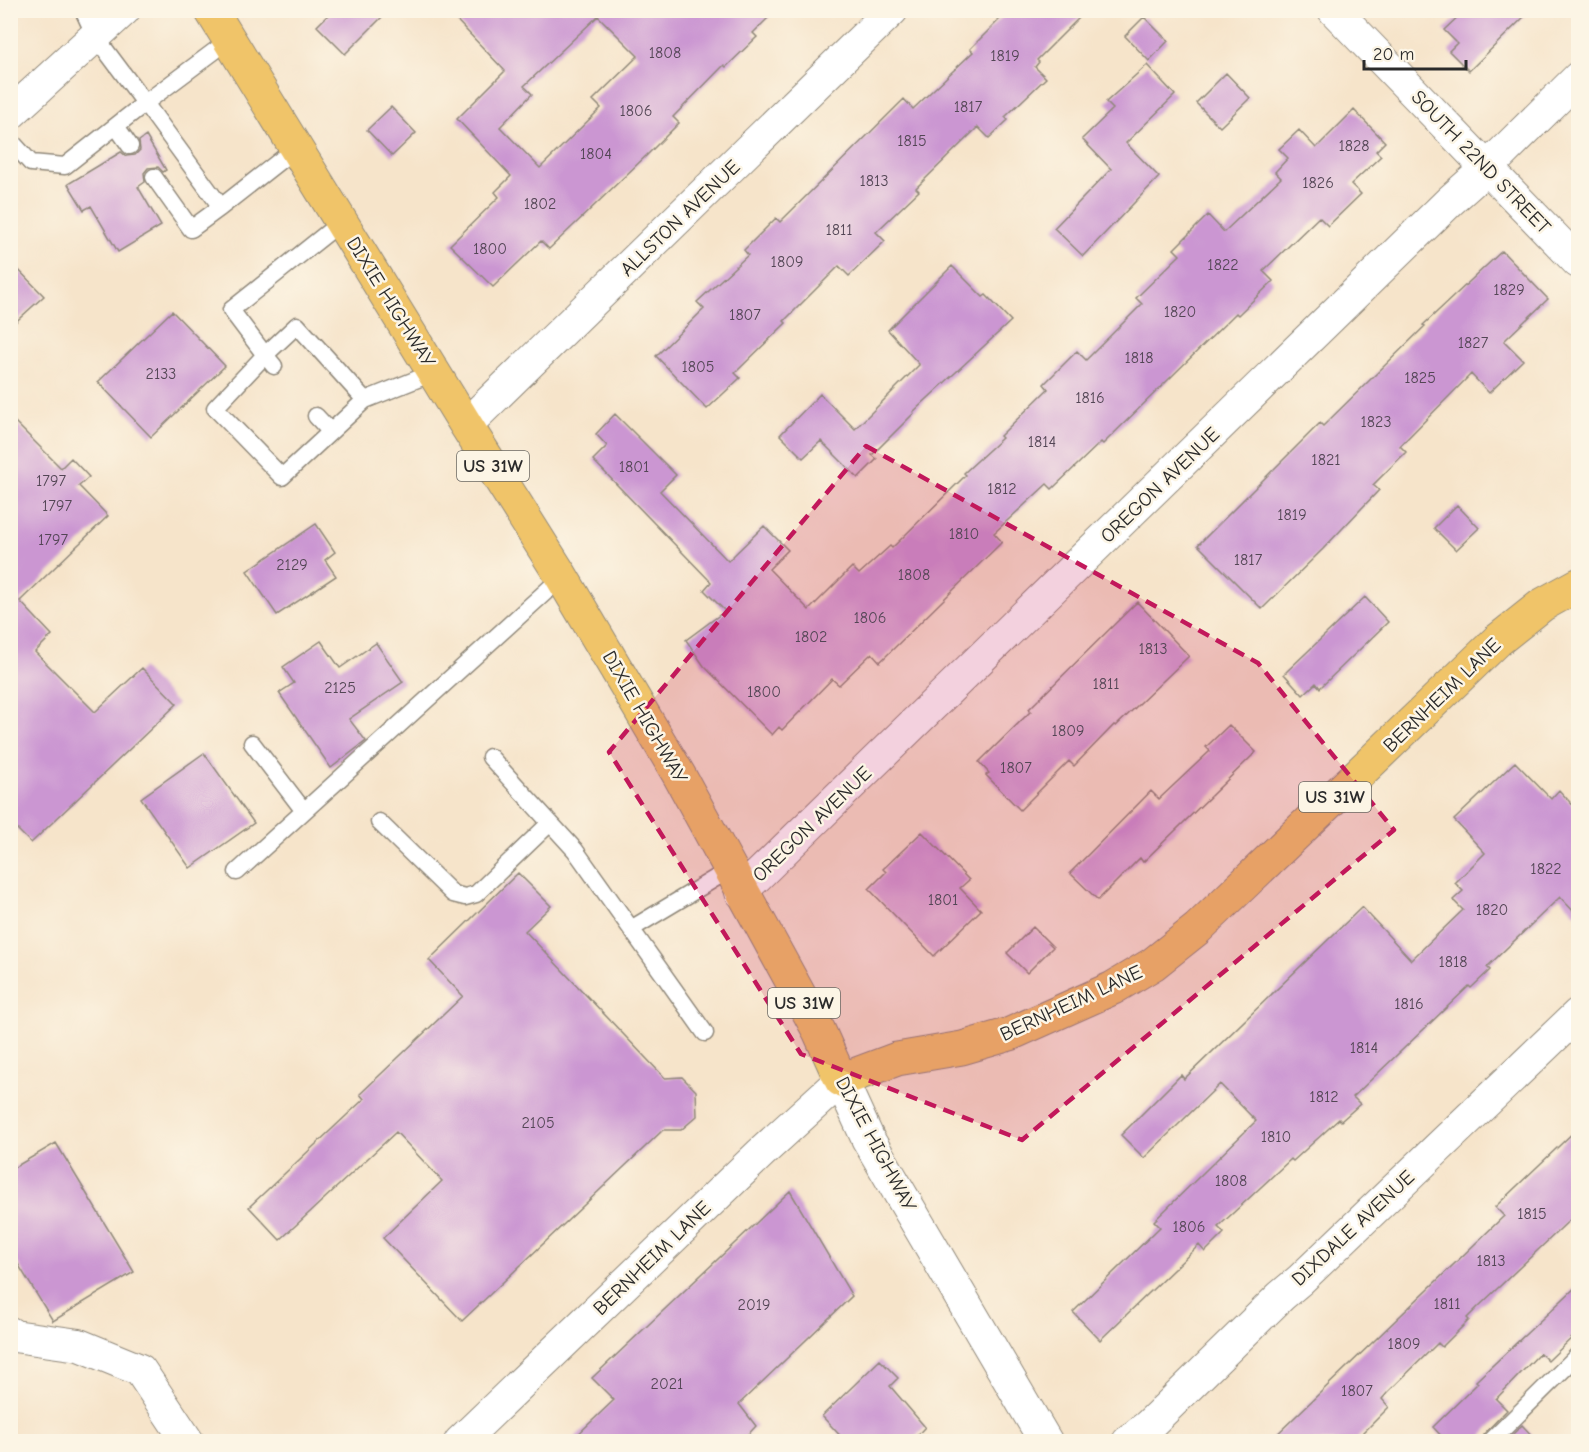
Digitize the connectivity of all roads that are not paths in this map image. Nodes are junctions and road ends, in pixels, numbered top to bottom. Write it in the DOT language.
graph roads {
  1 [pos="124,10"];
  2 [pos="211,10"];
  3 [pos="892,10"];
  4 [pos="1334,10"];
  5 [pos="89,23"];
  6 [pos="228,41"];
  7 [pos="1578,78"];
  8 [pos="145,103"];
  9 [pos="10,114"];
  10 [pos="116,126"];
  11 [pos="10,140"];
  12 [pos="130,146"];
  13 [pos="296,148"];
  14 [pos="1487,168"];
  15 [pos="154,177"];
  16 [pos="221,207"];
  17 [pos="341,222"];
  18 [pos="1578,262"];
  19 [pos="270,360"];
  20 [pos="435,372"];
  21 [pos="365,400"];
  22 [pos="316,416"];
  23 [pos="466,425"];
  24 [pos="330,431"];
  25 [pos="562,578"];
  26 [pos="1578,585"];
  27 [pos="252,743"];
  28 [pos="490,757"];
  29 [pos="304,811"];
  30 [pos="379,822"];
  31 [pos="550,823"];
  32 [pos="237,872"];
  33 [pos="735,881"];
  34 [pos="632,929"];
  35 [pos="1578,1014"];
  36 [pos="705,1033"];
  37 [pos="842,1080"];
  38 [pos="10,1333"];
  39 [pos="1578,1355"];
  40 [pos="188,1442"];
  41 [pos="460,1442"];
  42 [pos="1047,1442"];
  43 [pos="1128,1442"];
  44 [pos="1490,1442"];
  1 -- 5 [label="street"];
  2 -- 6 [label="main road, DIXIE HIGHWAY / US 31W"];
  3 -- 23 [label="street, ALLSTON AVENUE"];
  4 -- 14 [label="street, SOUTH 22ND STREET"];
  5 -- 8 [label="lane"];
  5 -- 9 [label="street"];
  6 -- 8 [label="lane"];
  6 -- 13 [label="main road, DIXIE HIGHWAY / US 31W"];
  7 -- 14 [label="street, OREGON AVENUE"];
  8 -- 10 [label="lane"];
  8 -- 16 [label="lane"];
  10 -- 11 [label="lane"];
  10 -- 12 [label="lane"];
  13 -- 16 [label="lane"];
  13 -- 17 [label="main road, DIXIE HIGHWAY / US 31W"];
  14 -- 18 [label="street, SOUTH 22ND STREET"];
  14 -- 33 [label="street, OREGON AVENUE"];
  15 -- 16 [label="lane"];
  17 -- 19 [label="lane"];
  17 -- 20 [label="main road, DIXIE HIGHWAY / US 31W"];
  19 -- 21 [label="lane"];
  19 -- 24 [label="lane"];
  20 -- 21 [label="lane"];
  20 -- 23 [label="main road, DIXIE HIGHWAY / US 31W"];
  21 -- 24 [label="lane"];
  22 -- 24 [label="lane"];
  23 -- 25 [label="main road, DIXIE HIGHWAY / US 31W"];
  25 -- 29 [label="lane"];
  25 -- 33 [label="main road, DIXIE HIGHWAY / US 31W"];
  26 -- 37 [label="main road, BERNHEIM LANE / US 31W"];
  27 -- 29 [label="lane"];
  28 -- 31 [label="lane"];
  29 -- 32 [label="lane"];
  30 -- 31 [label="lane"];
  31 -- 34 [label="lane"];
  33 -- 34 [label="lane"];
  33 -- 37 [label="main road, DIXIE HIGHWAY / US 31W"];
  34 -- 36 [label="lane"];
  35 -- 43 [label="street, DIXDALE AVENUE"];
  37 -- 41 [label="street, BERNHEIM LANE"];
  37 -- 42 [label="street, DIXIE HIGHWAY"];
  38 -- 40 [label="street"];
  39 -- 44 [label="lane"];
}
